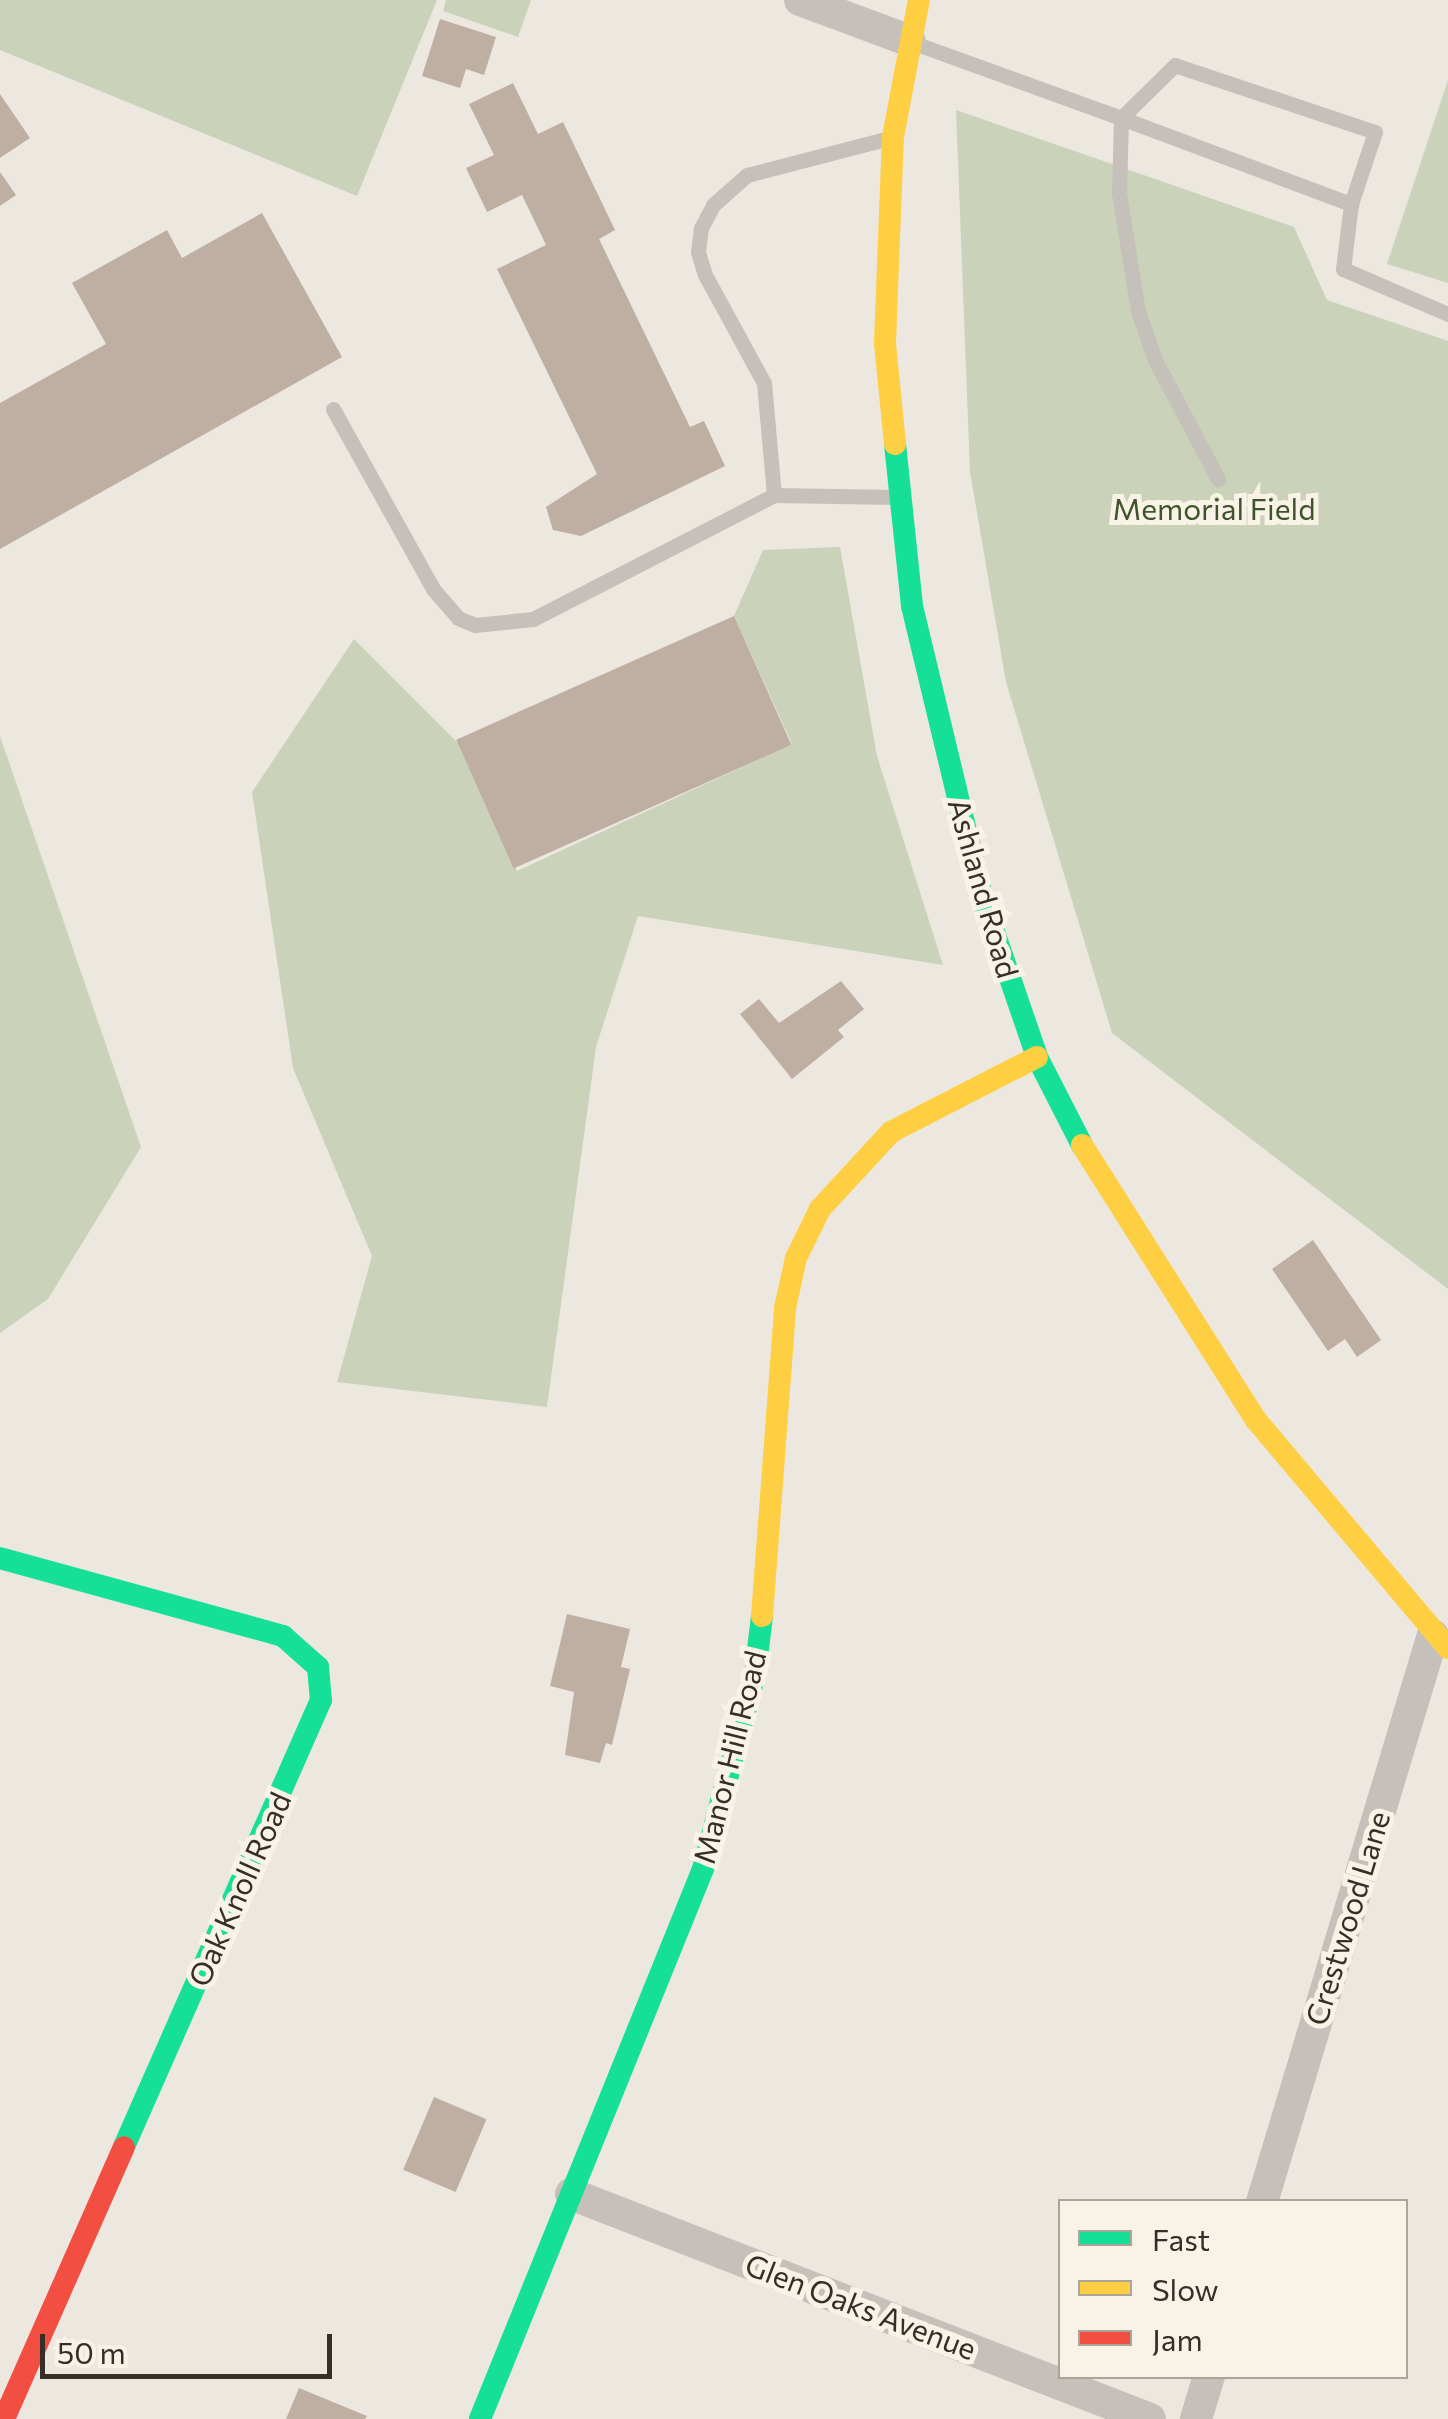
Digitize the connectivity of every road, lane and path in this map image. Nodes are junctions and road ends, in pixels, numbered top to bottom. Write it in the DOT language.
graph roads {
  1 [pos="800,0"];
  2 [pos="918,0"];
  3 [pos="910,41"];
  4 [pos="1121,118"];
  5 [pos="893,136"];
  6 [pos="1351,204"];
  7 [pos="1448,314"];
  8 [pos="333,410"];
  9 [pos="1218,478"];
  10 [pos="774,495"];
  11 [pos="896,498"];
  12 [pos="1037,1058"];
  13 [pos="0,1558"];
  14 [pos="1440,1642"];
  15 [pos="571,2194"];
  16 [pos="1263,2199"];
  17 [pos="1208,2379"];
  18 [pos="4,2419"];
  19 [pos="480,2419"];
  20 [pos="1150,2419"];
  21 [pos="1196,2419"];
  1 -- 3 [label="street"];
  2 -- 3 [label="street, Ashland Road"];
  3 -- 4 [label="lane"];
  3 -- 5 [label="street, Ashland Road"];
  4 -- 6 [label="lane"];
  4 -- 6 [label="lane"];
  4 -- 9 [label="lane"];
  5 -- 10 [label="lane"];
  5 -- 11 [label="street, Ashland Road"];
  6 -- 7 [label="lane"];
  8 -- 10 [label="lane"];
  10 -- 11 [label="lane"];
  11 -- 12 [label="street, Ashland Road"];
  12 -- 14 [label="street, Ashland Road"];
  12 -- 15 [label="street, Manor Hill Road"];
  13 -- 18 [label="street, Oak Knoll Road"];
  14 -- 16 [label="street, Crestwood Lane"];
  15 -- 19 [label="street, Manor Hill Road"];
  15 -- 20 [label="street, Glen Oaks Avenue"];
  17 -- 21 [label="street"];
}
